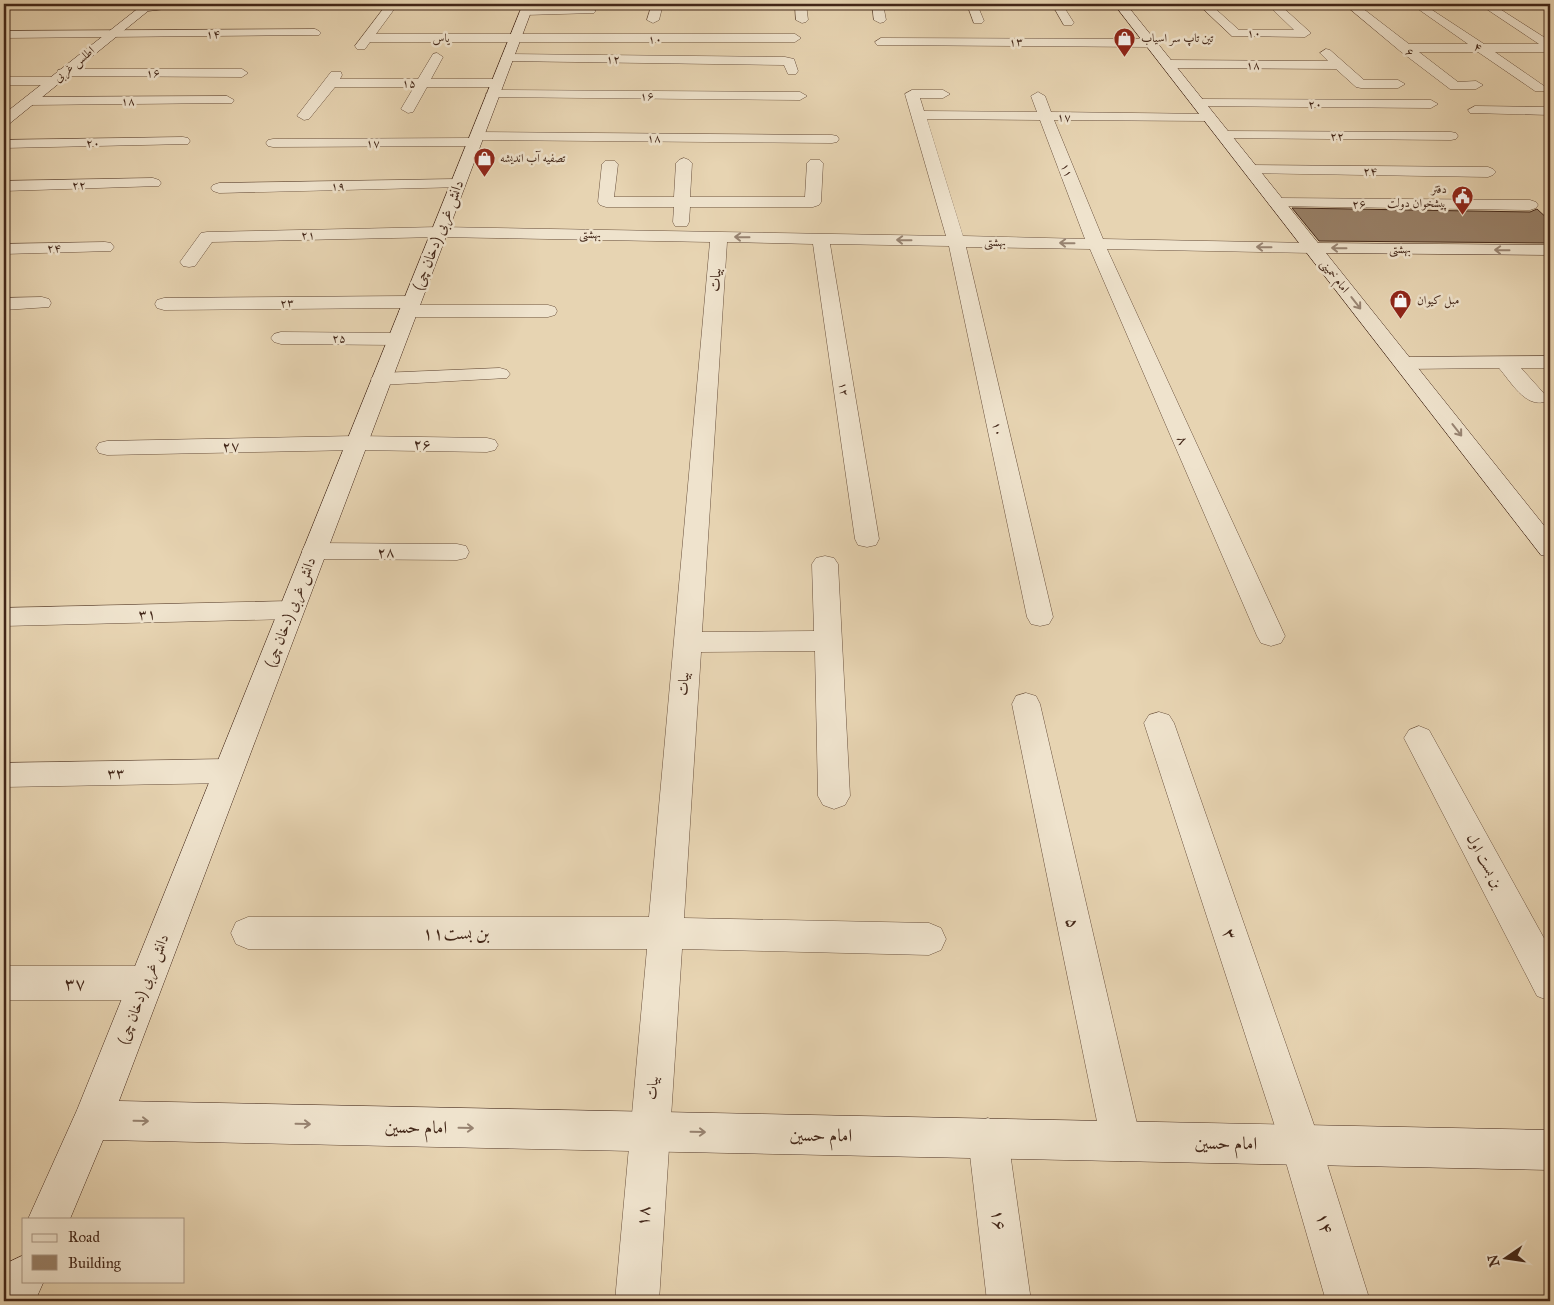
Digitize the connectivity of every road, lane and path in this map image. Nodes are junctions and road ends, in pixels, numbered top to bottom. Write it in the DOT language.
graph roads {
  1 [pos="119,4"];
  2 [pos="183,4"];
  3 [pos="392,4"];
  4 [pos="657,4"];
  5 [pos="800,4"];
  6 [pos="877,4"];
  7 [pos="972,4"];
  8 [pos="1057,4"];
  9 [pos="1120,4"];
  10 [pos="1204,4"];
  11 [pos="1273,4"];
  12 [pos="1350,4"];
  13 [pos="1416,4"];
  14 [pos="1488,6"];
  15 [pos="145,8"];
  16 [pos="526,8"];
  17 [pos="590,11"];
  18 [pos="653,20"];
  19 [pos="802,20"];
  20 [pos="978,21"];
  21 [pos="315,33"];
  22 [pos="112,34"];
  23 [pos="4,35"];
  24 [pos="1074,37"];
  25 [pos="795,38"];
  26 [pos="1151,43"];
  27 [pos="1550,47"];
  28 [pos="1404,48"];
  29 [pos="1479,48"];
  30 [pos="1315,50"];
  31 [pos="1236,53"];
  32 [pos="437,57"];
  33 [pos="1168,64"];
  34 [pos="1246,65"];
  35 [pos="1339,65"];
  36 [pos="503,68"];
  37 [pos="586,70"];
  38 [pos="792,71"];
  39 [pos="242,73"];
  40 [pos="58,77"];
  41 [pos="1257,77"];
  42 [pos="1323,77"];
  43 [pos="1354,78"];
  44 [pos="4,81"];
  45 [pos="423,83"];
  46 [pos="1398,84"];
  47 [pos="1476,85"];
  48 [pos="1540,88"];
  49 [pos="943,94"];
  50 [pos="1038,96"];
  51 [pos="801,97"];
  52 [pos="227,100"];
  53 [pos="28,101"];
  54 [pos="1432,104"];
  55 [pos="408,108"];
  56 [pos="1204,110"];
  57 [pos="1475,110"];
  58 [pos="1550,111"];
  59 [pos="918,115"];
  60 [pos="304,116"];
  61 [pos="1046,117"];
  62 [pos="4,121"];
  63 [pos="1223,135"];
  64 [pos="1451,136"];
  65 [pos="475,139"];
  66 [pos="832,139"];
  67 [pos="183,141"];
  68 [pos="273,143"];
  69 [pos="4,144"];
  70 [pos="684,163"];
  71 [pos="815,163"];
  72 [pos="610,164"];
  73 [pos="1251,170"];
  74 [pos="1488,172"];
  75 [pos="153,183"];
  76 [pos="457,184"];
  77 [pos="4,186"];
  78 [pos="219,188"];
  79 [pos="682,203"];
  80 [pos="1278,203"];
  81 [pos="1530,205"];
  82 [pos="439,232"];
  83 [pos="681,236"];
  84 [pos="718,237"];
  85 [pos="821,239"];
  86 [pos="956,241"];
  87 [pos="1096,244"];
  88 [pos="105,246"];
  89 [pos="1313,248"];
  90 [pos="4,249"];
  91 [pos="1550,250"];
  92 [pos="189,262"];
  93 [pos="42,303"];
  94 [pos="4,304"];
  95 [pos="164,304"];
  96 [pos="410,307"];
  97 [pos="548,311"];
  98 [pos="281,338"];
  99 [pos="397,339"];
  100 [pos="1505,362"];
  101 [pos="1550,362"];
  102 [pos="1404,363"];
  103 [pos="500,374"];
  104 [pos="381,379"];
  105 [pos="1537,398"];
  106 [pos="356,443"];
  107 [pos="487,445"];
  108 [pos="107,448"];
  109 [pos="867,539"];
  110 [pos="1550,549"];
  111 [pos="314,551"];
  112 [pos="457,552"];
  113 [pos="825,564"];
  114 [pos="291,610"];
  115 [pos="1040,616"];
  116 [pos="4,618"];
  117 [pos="1271,636"];
  118 [pos="828,641"];
  119 [pos="687,642"];
  120 [pos="1026,704"];
  121 [pos="1159,723"];
  122 [pos="1419,738"];
  123 [pos="228,771"];
  124 [pos="4,775"];
  125 [pos="834,796"];
  126 [pos="248,933"];
  127 [pos="664,934"];
  128 [pos="929,938"];
  129 [pos="4,983"];
  130 [pos="146,983"];
  131 [pos="1550,984"];
  132 [pos="92,1120"];
  133 [pos="649,1131"];
  134 [pos="988,1138"];
  135 [pos="1121,1141"];
  136 [pos="1301,1145"];
  137 [pos="1550,1150"];
  138 [pos="49,1218"];
  139 [pos="22,1281"];
  140 [pos="13,1301"];
  141 [pos="637,1301"];
  142 [pos="1009,1301"];
  143 [pos="1348,1301"];
  1 -- 15 [label="street"];
  2 -- 15 [label="street"];
  3 -- 36 [label="street, یاس"];
  4 -- 18 [label="street"];
  5 -- 19 [label="street"];
  6 -- 24 [label="street, ۱۳"];
  7 -- 20 [label="street"];
  8 -- 24 [label="street"];
  9 -- 26 [label="street, امام خمینی"];
  10 -- 11 [label="street, ۱۰"];
  12 -- 28 [label="street, ۶"];
  13 -- 29 [label="street, ۴"];
  14 -- 27 [label="street"];
  15 -- 22 [label="street, اطلس غربی"];
  16 -- 17 [label="street"];
  16 -- 36 [label="street, دانش غربی (دخان چی)"];
  21 -- 22 [label="street, ۱۴"];
  22 -- 23 [label="street"];
  22 -- 40 [label="street, اطلس غربی"];
  24 -- 26 [label="street, ۱۳"];
  25 -- 36 [label="street, ۱۰"];
  26 -- 33 [label="street, امام خمینی"];
  27 -- 29 [label="street"];
  28 -- 29 [label="street"];
  28 -- 47 [label="street, ۶"];
  29 -- 48 [label="street, ۴"];
  30 -- 35 [label="street"];
  31 -- 34 [label="street"];
  32 -- 45 [label="street"];
  33 -- 34 [label="street, ۱۸"];
  33 -- 56 [label="street, امام خمینی"];
  34 -- 35 [label="street, ۱۸"];
  34 -- 41 [label="street"];
  35 -- 43 [label="street"];
  36 -- 37 [label="street"];
  36 -- 38 [label="street, ۱۲"];
  36 -- 45 [label="street, ۱۵"];
  36 -- 51 [label="street, ۱۶"];
  36 -- 65 [label="street, دانش غربی (دخان چی)"];
  39 -- 40 [label="street, ۱۶"];
  40 -- 44 [label="street, ۱۶"];
  40 -- 53 [label="street, اطلس غربی"];
  42 -- 43 [label="street"];
  43 -- 46 [label="street"];
  45 -- 55 [label="street"];
  45 -- 60 [label="street, ۱۵"];
  49 -- 59 [label="street"];
  50 -- 61 [label="street, ۱۱"];
  52 -- 53 [label="street, ۱۸"];
  53 -- 62 [label="street, اطلس غربی"];
  54 -- 56 [label="street, ۲۰"];
  56 -- 61 [label="street, ۱۷"];
  56 -- 63 [label="street, امام خمینی"];
  57 -- 58 [label="street"];
  59 -- 61 [label="street, ۱۷"];
  59 -- 86 [label="street"];
  61 -- 87 [label="street, ۱۱"];
  63 -- 64 [label="street, ۲۲"];
  63 -- 73 [label="street, امام خمینی"];
  65 -- 66 [label="street, ۱۸"];
  65 -- 68 [label="street, ۱۷"];
  65 -- 76 [label="street, دانش غربی (دخان چی)"];
  67 -- 69 [label="street, ۲۰"];
  70 -- 79 [label="street"];
  71 -- 79 [label="street"];
  72 -- 79 [label="street"];
  73 -- 74 [label="street, ۲۴"];
  73 -- 80 [label="street, امام خمینی"];
  75 -- 77 [label="street, ۲۲"];
  76 -- 78 [label="street, ۱۹"];
  76 -- 82 [label="street, دانش غربی (دخان چی)"];
  79 -- 83 [label="street"];
  80 -- 81 [label="street, ۲۶"];
  80 -- 89 [label="street, امام خمینی"];
  82 -- 83 [label="street, بهشتی"];
  82 -- 92 [label="street, ۲۱"];
  82 -- 96 [label="street, دانش غربی (دخان چی)"];
  83 -- 84 [label="street, بهشتی"];
  85 -- 84 [label="street, بهشتی, one-way"];
  84 -- 119 [label="street, بیات"];
  86 -- 85 [label="street, بهشتی, one-way"];
  85 -- 109 [label="street, ۱۲"];
  87 -- 86 [label="street, بهشتی, one-way"];
  86 -- 115 [label="street, ۱۰"];
  89 -- 87 [label="street, بهشتی, one-way"];
  87 -- 117 [label="street, ۸"];
  88 -- 90 [label="street, ۲۴"];
  91 -- 89 [label="street, بهشتی, one-way"];
  89 -- 102 [label="street, امام خمینی, one-way"];
  93 -- 94 [label="street"];
  95 -- 96 [label="street, ۲۳"];
  96 -- 97 [label="street, ۲۳"];
  96 -- 99 [label="street, دانش غربی (دخان چی)"];
  98 -- 99 [label="street, ۲۵"];
  99 -- 104 [label="street, دانش غربی (دخان چی)"];
  100 -- 101 [label="street"];
  100 -- 102 [label="street"];
  100 -- 105 [label="street"];
  102 -- 110 [label="street, امام خمینی, one-way"];
  103 -- 104 [label="street"];
  104 -- 106 [label="street, دانش غربی (دخان چی)"];
  106 -- 107 [label="street, ۲۶"];
  106 -- 108 [label="street, ۲۷"];
  106 -- 111 [label="street, دانش غربی (دخان چی)"];
  111 -- 112 [label="street, ۲۸"];
  111 -- 114 [label="street, دانش غربی (دخان چی)"];
  113 -- 118 [label="street"];
  114 -- 116 [label="street, ۳۱"];
  114 -- 123 [label="street, دانش غربی (دخان چی)"];
  118 -- 119 [label="street"];
  118 -- 125 [label="street"];
  119 -- 127 [label="street, بیات"];
  120 -- 135 [label="street, ۵"];
  121 -- 136 [label="street, ۳"];
  122 -- 131 [label="street, بن بست اول"];
  123 -- 124 [label="street, ۳۳"];
  123 -- 130 [label="street, دانش غربی (دخان چی)"];
  126 -- 127 [label="street, بن بست۱۱"];
  127 -- 128 [label="street, بن بست۱۱"];
  127 -- 133 [label="street, بیات"];
  129 -- 130 [label="street, ۳۷"];
  130 -- 132 [label="street, دانش غربی (دخان چی)"];
  132 -- 133 [label="street, امام حسین, one-way"];
  132 -- 138 [label="street, دانش غربی (دخان چی)"];
  133 -- 134 [label="street, امام حسین, one-way"];
  133 -- 141 [label="street, ۱۸"];
  134 -- 135 [label="street, امام حسین"];
  134 -- 142 [label="street, ۱۶"];
  135 -- 136 [label="street, امام حسین"];
  136 -- 137 [label="street, امام حسین"];
  136 -- 143 [label="street, ۱۴"];
  139 -- 140 [label="street"];
}
